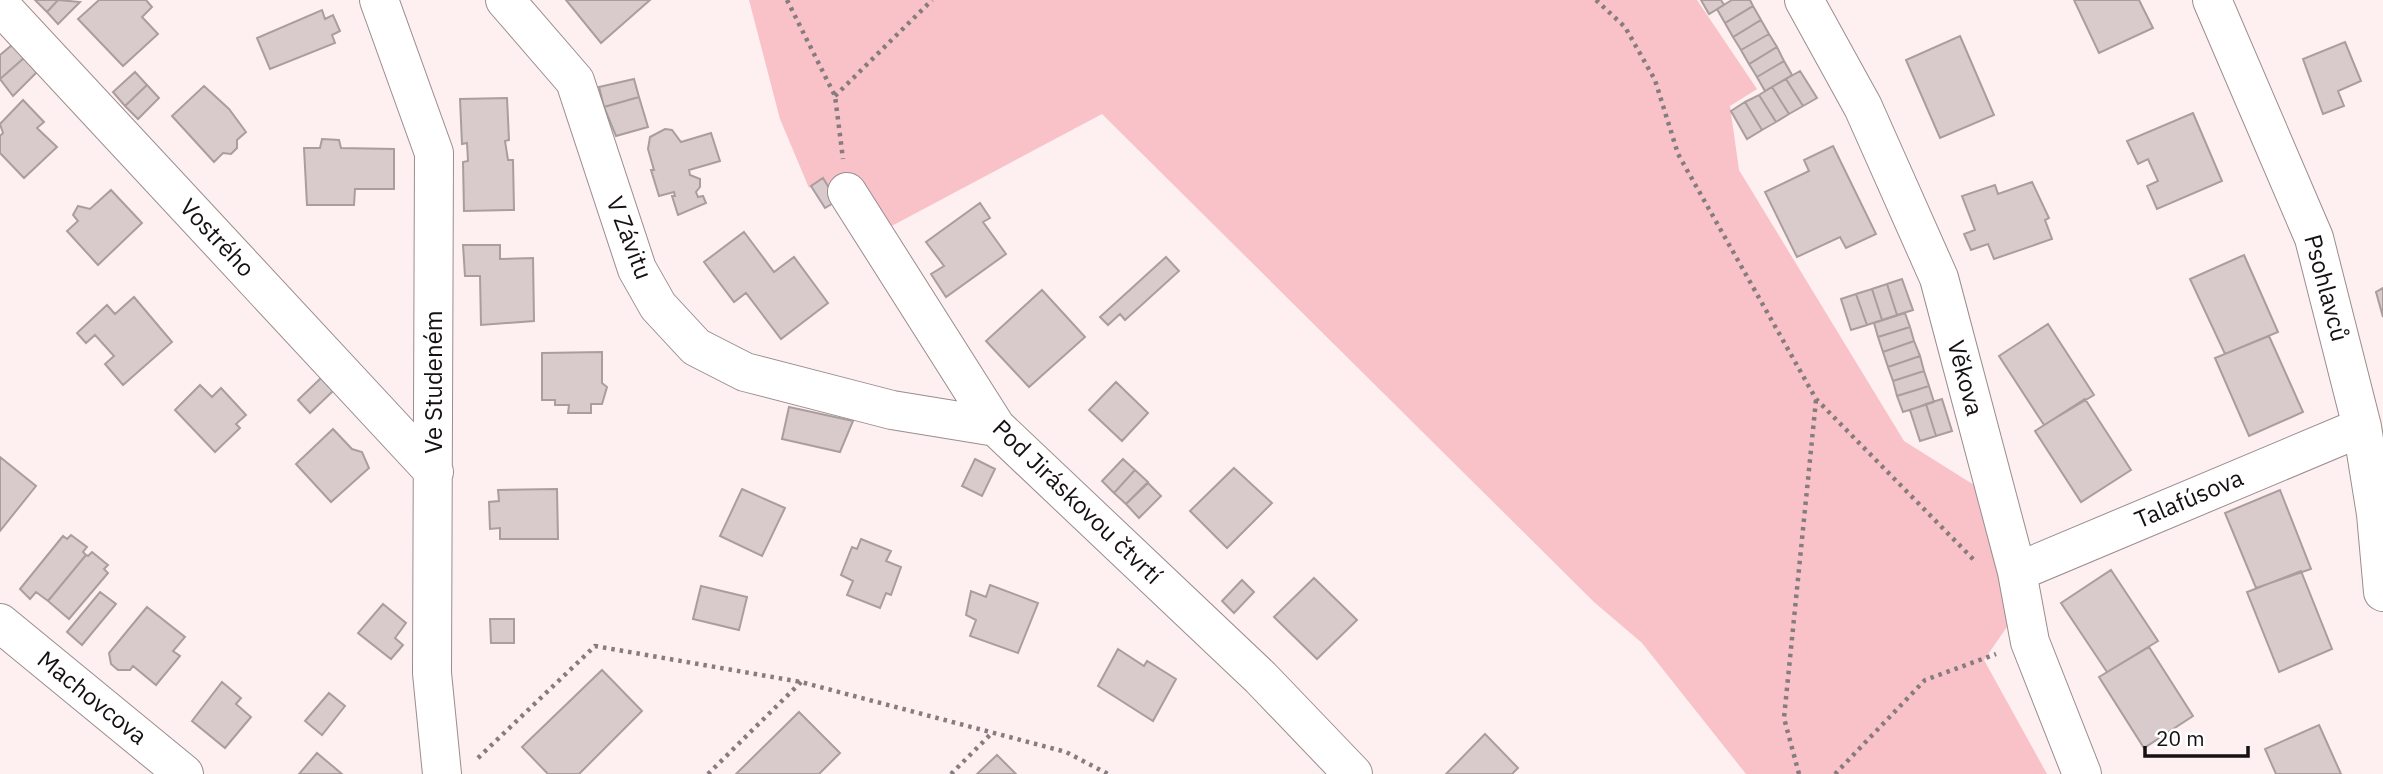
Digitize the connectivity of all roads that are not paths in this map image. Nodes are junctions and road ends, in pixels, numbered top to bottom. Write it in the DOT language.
graph roads {
  1 [pos="379,0"];
  2 [pos="505,0"];
  3 [pos="1804,0"];
  4 [pos="2212,0"];
  5 [pos="0,5"];
  6 [pos="847,192"];
  7 [pos="996,427"];
  8 [pos="2362,427"];
  9 [pos="434,472"];
  10 [pos="2379,513"];
  11 [pos="2017,572"];
  12 [pos="2383,592"];
  13 [pos="0,623"];
  14 [pos="457,769"];
  15 [pos="184,774"];
  16 [pos="1353,774"];
  17 [pos="2081,774"];
  1 -- 9 [label="street, Ve Studeném"];
  2 -- 7 [label="street, V Závitu"];
  3 -- 11 [label="street, Věkova"];
  4 -- 8 [label="street, Psohlavců"];
  5 -- 9 [label="street, Vostrého"];
  6 -- 7 [label="street, Pod Jiráskovou čtvrtí"];
  7 -- 16 [label="street, Pod Jiráskovou čtvrtí"];
  8 -- 10 [label="street, Psohlavců"];
  8 -- 11 [label="street, Talafúsova"];
  9 -- 14 [label="street, Ve Studeném"];
  10 -- 12 [label="street, Psohlavců"];
  11 -- 17 [label="street, Věkova"];
  13 -- 15 [label="street, Machovcova"];
}
